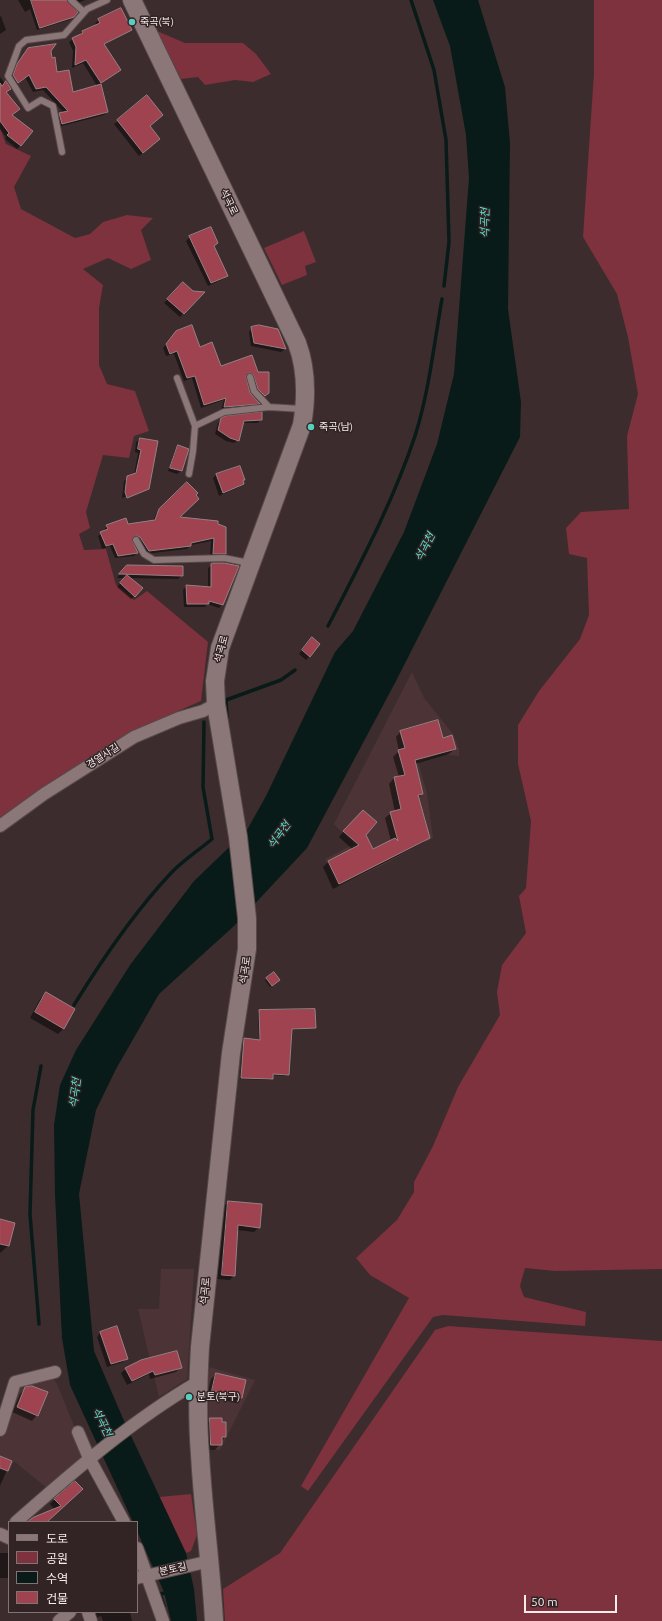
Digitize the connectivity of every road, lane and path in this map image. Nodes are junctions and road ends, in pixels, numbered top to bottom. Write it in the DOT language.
graph roads {
  1 [pos="71,0"];
  2 [pos="107,0"];
  3 [pos="132,0"];
  4 [pos="84,12"];
  5 [pos="62,152"];
  6 [pos="250,377"];
  7 [pos="177,378"];
  8 [pos="269,407"];
  9 [pos="304,409"];
  10 [pos="195,426"];
  11 [pos="189,474"];
  12 [pos="136,540"];
  13 [pos="251,563"];
  14 [pos="216,704"];
  15 [pos="0,826"];
  16 [pos="55,1372"];
  17 [pos="198,1382"];
  18 [pos="0,1430"];
  19 [pos="78,1432"];
  20 [pos="94,1454"];
  21 [pos="17,1521"];
  22 [pos="124,1521"];
  23 [pos="138,1551"];
  24 [pos="202,1562"];
  25 [pos="146,1576"];
  26 [pos="69,1613"];
  27 [pos="58,1621"];
  28 [pos="163,1621"];
  29 [pos="214,1621"];
  1 -- 4 [label="lane"];
  2 -- 4 [label="lane"];
  3 -- 9 [label="street, 석곡로"];
  4 -- 5 [label="lane"];
  6 -- 8 [label="lane"];
  7 -- 10 [label="lane"];
  8 -- 9 [label="lane"];
  8 -- 10 [label="lane"];
  9 -- 13 [label="street, 석곡로"];
  10 -- 11 [label="lane"];
  12 -- 13 [label="lane"];
  13 -- 14 [label="street, 석곡로"];
  14 -- 15 [label="street, 경열사길"];
  14 -- 17 [label="street, 석곡로"];
  16 -- 18 [label="street"];
  17 -- 20 [label="street"];
  17 -- 24 [label="street, 석곡로"];
  19 -- 20 [label="street"];
  20 -- 21 [label="street"];
  20 -- 22 [label="street"];
  23 -- 25 [label="street"];
  24 -- 25 [label="street, 분토길"];
  24 -- 29 [label="street, 석곡로"];
  25 -- 28 [label="street"];
  26 -- 27 [label="street"];
}
